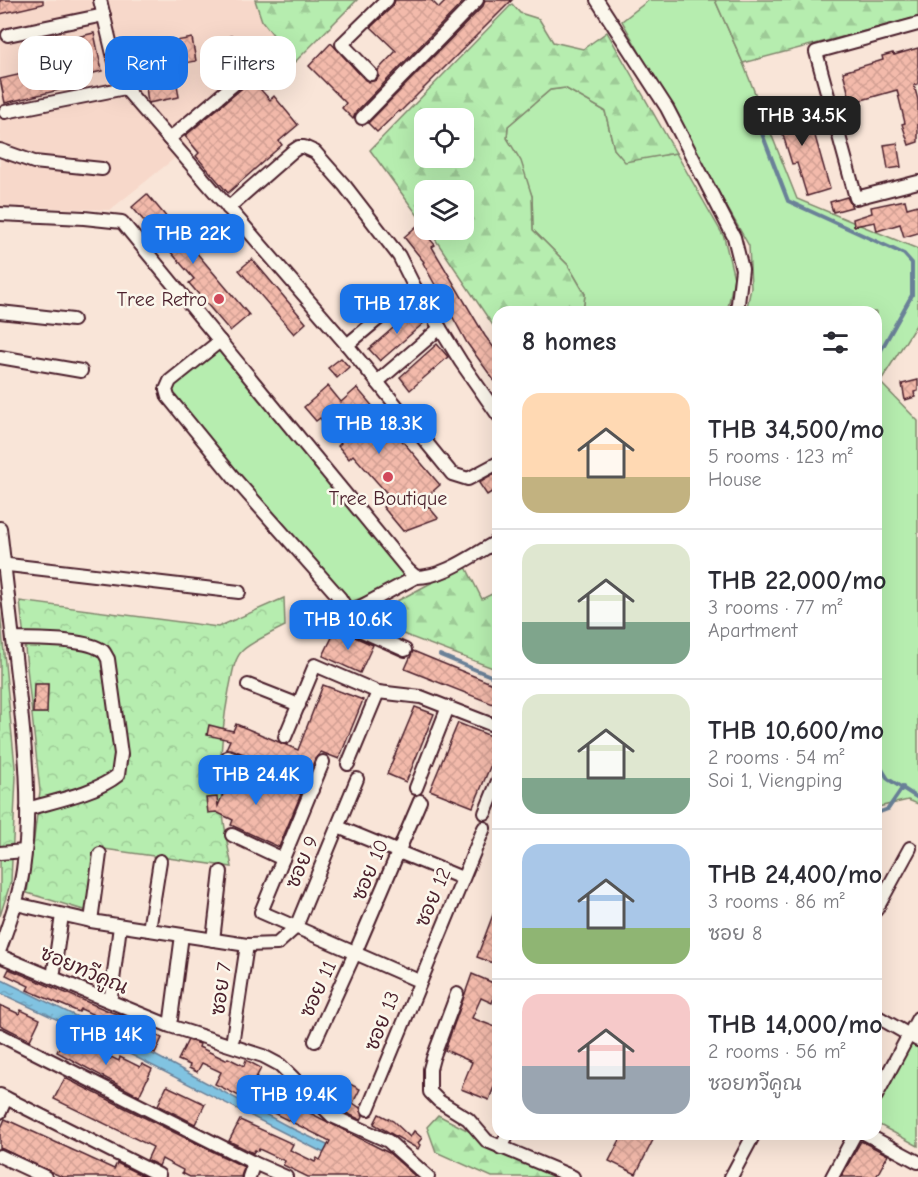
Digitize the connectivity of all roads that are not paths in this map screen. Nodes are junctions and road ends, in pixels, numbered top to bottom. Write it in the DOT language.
graph roads {
  1 [pos="100,0"];
  2 [pos="387,0"];
  3 [pos="477,0"];
  4 [pos="597,0"];
  5 [pos="104,15"];
  6 [pos="918,24"];
  7 [pos="8,35"];
  8 [pos="109,36"];
  9 [pos="371,74"];
  10 [pos="115,90"];
  11 [pos="127,90"];
  12 [pos="227,90"];
  13 [pos="5,112"];
  14 [pos="362,118"];
  15 [pos="169,139"];
  16 [pos="0,150"];
  17 [pos="102,169"];
  18 [pos="918,182"];
  19 [pos="228,208"];
  20 [pos="0,214"];
  21 [pos="415,288"];
  22 [pos="738,306"];
  23 [pos="0,312"];
  24 [pos="73,320"];
  25 [pos="440,328"];
  26 [pos="220,340"];
  27 [pos="347,345"];
  28 [pos="0,357"];
  29 [pos="81,371"];
  30 [pos="377,382"];
  31 [pos="492,406"];
  32 [pos="492,466"];
  33 [pos="0,528"];
  34 [pos="492,544"];
  35 [pos="2,565"];
  36 [pos="416,577"];
  37 [pos="239,592"];
  38 [pos="349,613"];
  39 [pos="5,623"];
  40 [pos="13,639"];
  41 [pos="405,650"];
  42 [pos="248,685"];
  43 [pos="378,692"];
  44 [pos="299,705"];
  45 [pos="448,707"];
  46 [pos="492,725"];
  47 [pos="285,737"];
  48 [pos="228,757"];
  49 [pos="323,762"];
  50 [pos="348,764"];
  51 [pos="357,778"];
  52 [pos="416,788"];
  53 [pos="312,790"];
  54 [pos="492,796"];
  55 [pos="420,801"];
  56 [pos="27,810"];
  57 [pos="485,813"];
  58 [pos="338,827"];
  59 [pos="484,828"];
  60 [pos="232,836"];
  61 [pos="910,848"];
  62 [pos="25,851"];
  63 [pos="399,852"];
  64 [pos="0,853"];
  65 [pos="100,854"];
  66 [pos="283,859"];
  67 [pos="160,861"];
  68 [pos="221,872"];
  69 [pos="462,878"];
  70 [pos="882,899"];
  71 [pos="16,904"];
  72 [pos="63,915"];
  73 [pos="91,921"];
  74 [pos="120,926"];
  75 [pos="296,927"];
  76 [pos="149,930"];
  77 [pos="182,935"];
  78 [pos="213,940"];
  79 [pos="247,945"];
  80 [pos="0,949"];
  81 [pos="356,953"];
  82 [pos="0,956"];
  83 [pos="54,971"];
  84 [pos="419,981"];
  85 [pos="457,994"];
  86 [pos="111,996"];
  87 [pos="918,1018"];
  88 [pos="171,1019"];
  89 [pos="882,1019"];
  90 [pos="0,1035"];
  91 [pos="913,1037"];
  92 [pos="234,1038"];
  93 [pos="315,1041"];
  94 [pos="882,1086"];
  95 [pos="3,1097"];
  96 [pos="368,1108"];
  97 [pos="0,1112"];
  98 [pos="505,1140"];
  99 [pos="751,1140"];
  100 [pos="852,1140"];
  101 [pos="877,1140"];
  102 [pos="501,1148"];
  103 [pos="0,1156"];
  104 [pos="918,1162"];
  105 [pos="254,1163"];
  106 [pos="45,1177"];
  107 [pos="158,1177"];
  108 [pos="249,1177"];
  109 [pos="286,1177"];
  110 [pos="428,1177"];
  111 [pos="573,1177"];
  112 [pos="731,1177"];
  113 [pos="832,1177"];
  1 -- 5 [label="street"];
  2 -- 9 [label="street"];
  3 -- 14 [label="street"];
  4 -- 22 [label="street"];
  5 -- 7 [label="street"];
  5 -- 8 [label="street"];
  6 -- 18 [label="street"];
  10 -- 13 [label="street"];
  11 -- 15 [label="street"];
  12 -- 15 [label="street"];
  15 -- 19 [label="street"];
  16 -- 17 [label="street"];
  19 -- 21 [label="street"];
  19 -- 27 [label="street"];
  20 -- 26 [label="street"];
  21 -- 25 [label="street"];
  21 -- 27 [label="street"];
  23 -- 24 [label="street"];
  25 -- 30 [label="street"];
  25 -- 31 [label="street"];
  26 -- 36 [label="street"];
  26 -- 38 [label="street"];
  27 -- 30 [label="street"];
  28 -- 29 [label="street"];
  30 -- 32 [label="street"];
  33 -- 35 [label="street"];
  34 -- 36 [label="street"];
  35 -- 37 [label="street"];
  35 -- 39 [label="street"];
  36 -- 38 [label="street"];
  38 -- 41 [label="street"];
  39 -- 40 [label="street"];
  40 -- 56 [label="street"];
  40 -- 56 [label="street"];
  42 -- 44 [label="street"];
  43 -- 44 [label="street"];
  43 -- 45 [label="street"];
  43 -- 50 [label="street"];
  44 -- 47 [label="street"];
  45 -- 46 [label="street"];
  45 -- 52 [label="street"];
  48 -- 53 [label="street"];
  49 -- 53 [label="street"];
  51 -- 58 [label="street, ซอย 9"];
  53 -- 66 [label="street"];
  54 -- 57 [label="street"];
  55 -- 63 [label="street, ซอย 10"];
  56 -- 62 [label="street"];
  58 -- 63 [label="street"];
  58 -- 75 [label="street, ซอย 9"];
  59 -- 69 [label="street, ซอย 12"];
  60 -- 66 [label="street"];
  61 -- 70 [label="street"];
  62 -- 64 [label="street"];
  62 -- 71 [label="street"];
  63 -- 69 [label="street"];
  63 -- 81 [label="street, ซอย 10"];
  65 -- 73 [label="street"];
  66 -- 75 [label="street"];
  67 -- 76 [label="street"];
  68 -- 78 [label="street"];
  69 -- 84 [label="street, ซอย 12"];
  71 -- 72 [label="street"];
  71 -- 80 [label="street"];
  72 -- 73 [label="street"];
  72 -- 83 [label="street"];
  73 -- 74 [label="street"];
  74 -- 76 [label="street"];
  74 -- 86 [label="street"];
  75 -- 79 [label="street"];
  75 -- 81 [label="street"];
  76 -- 77 [label="street"];
  77 -- 78 [label="street"];
  77 -- 88 [label="street"];
  78 -- 79 [label="street"];
  79 -- 92 [label="street, ซอย 7"];
  81 -- 84 [label="street"];
  81 -- 93 [label="street, ซอย 11"];
  82 -- 110 [label="street, ซอยทวีคูณ"];
  84 -- 96 [label="street, ซอย 13"];
  85 -- 102 [label="street"];
  87 -- 91 [label="street"];
  89 -- 91 [label="street"];
  90 -- 105 [label="street"];
  91 -- 94 [label="street"];
  95 -- 97 [label="street"];
  95 -- 107 [label="street"];
  98 -- 102 [label="street"];
  99 -- 112 [label="street"];
  100 -- 113 [label="street"];
  101 -- 104 [label="street"];
  102 -- 111 [label="street"];
  103 -- 106 [label="street"];
  105 -- 108 [label="street"];
  105 -- 109 [label="street"];
}
